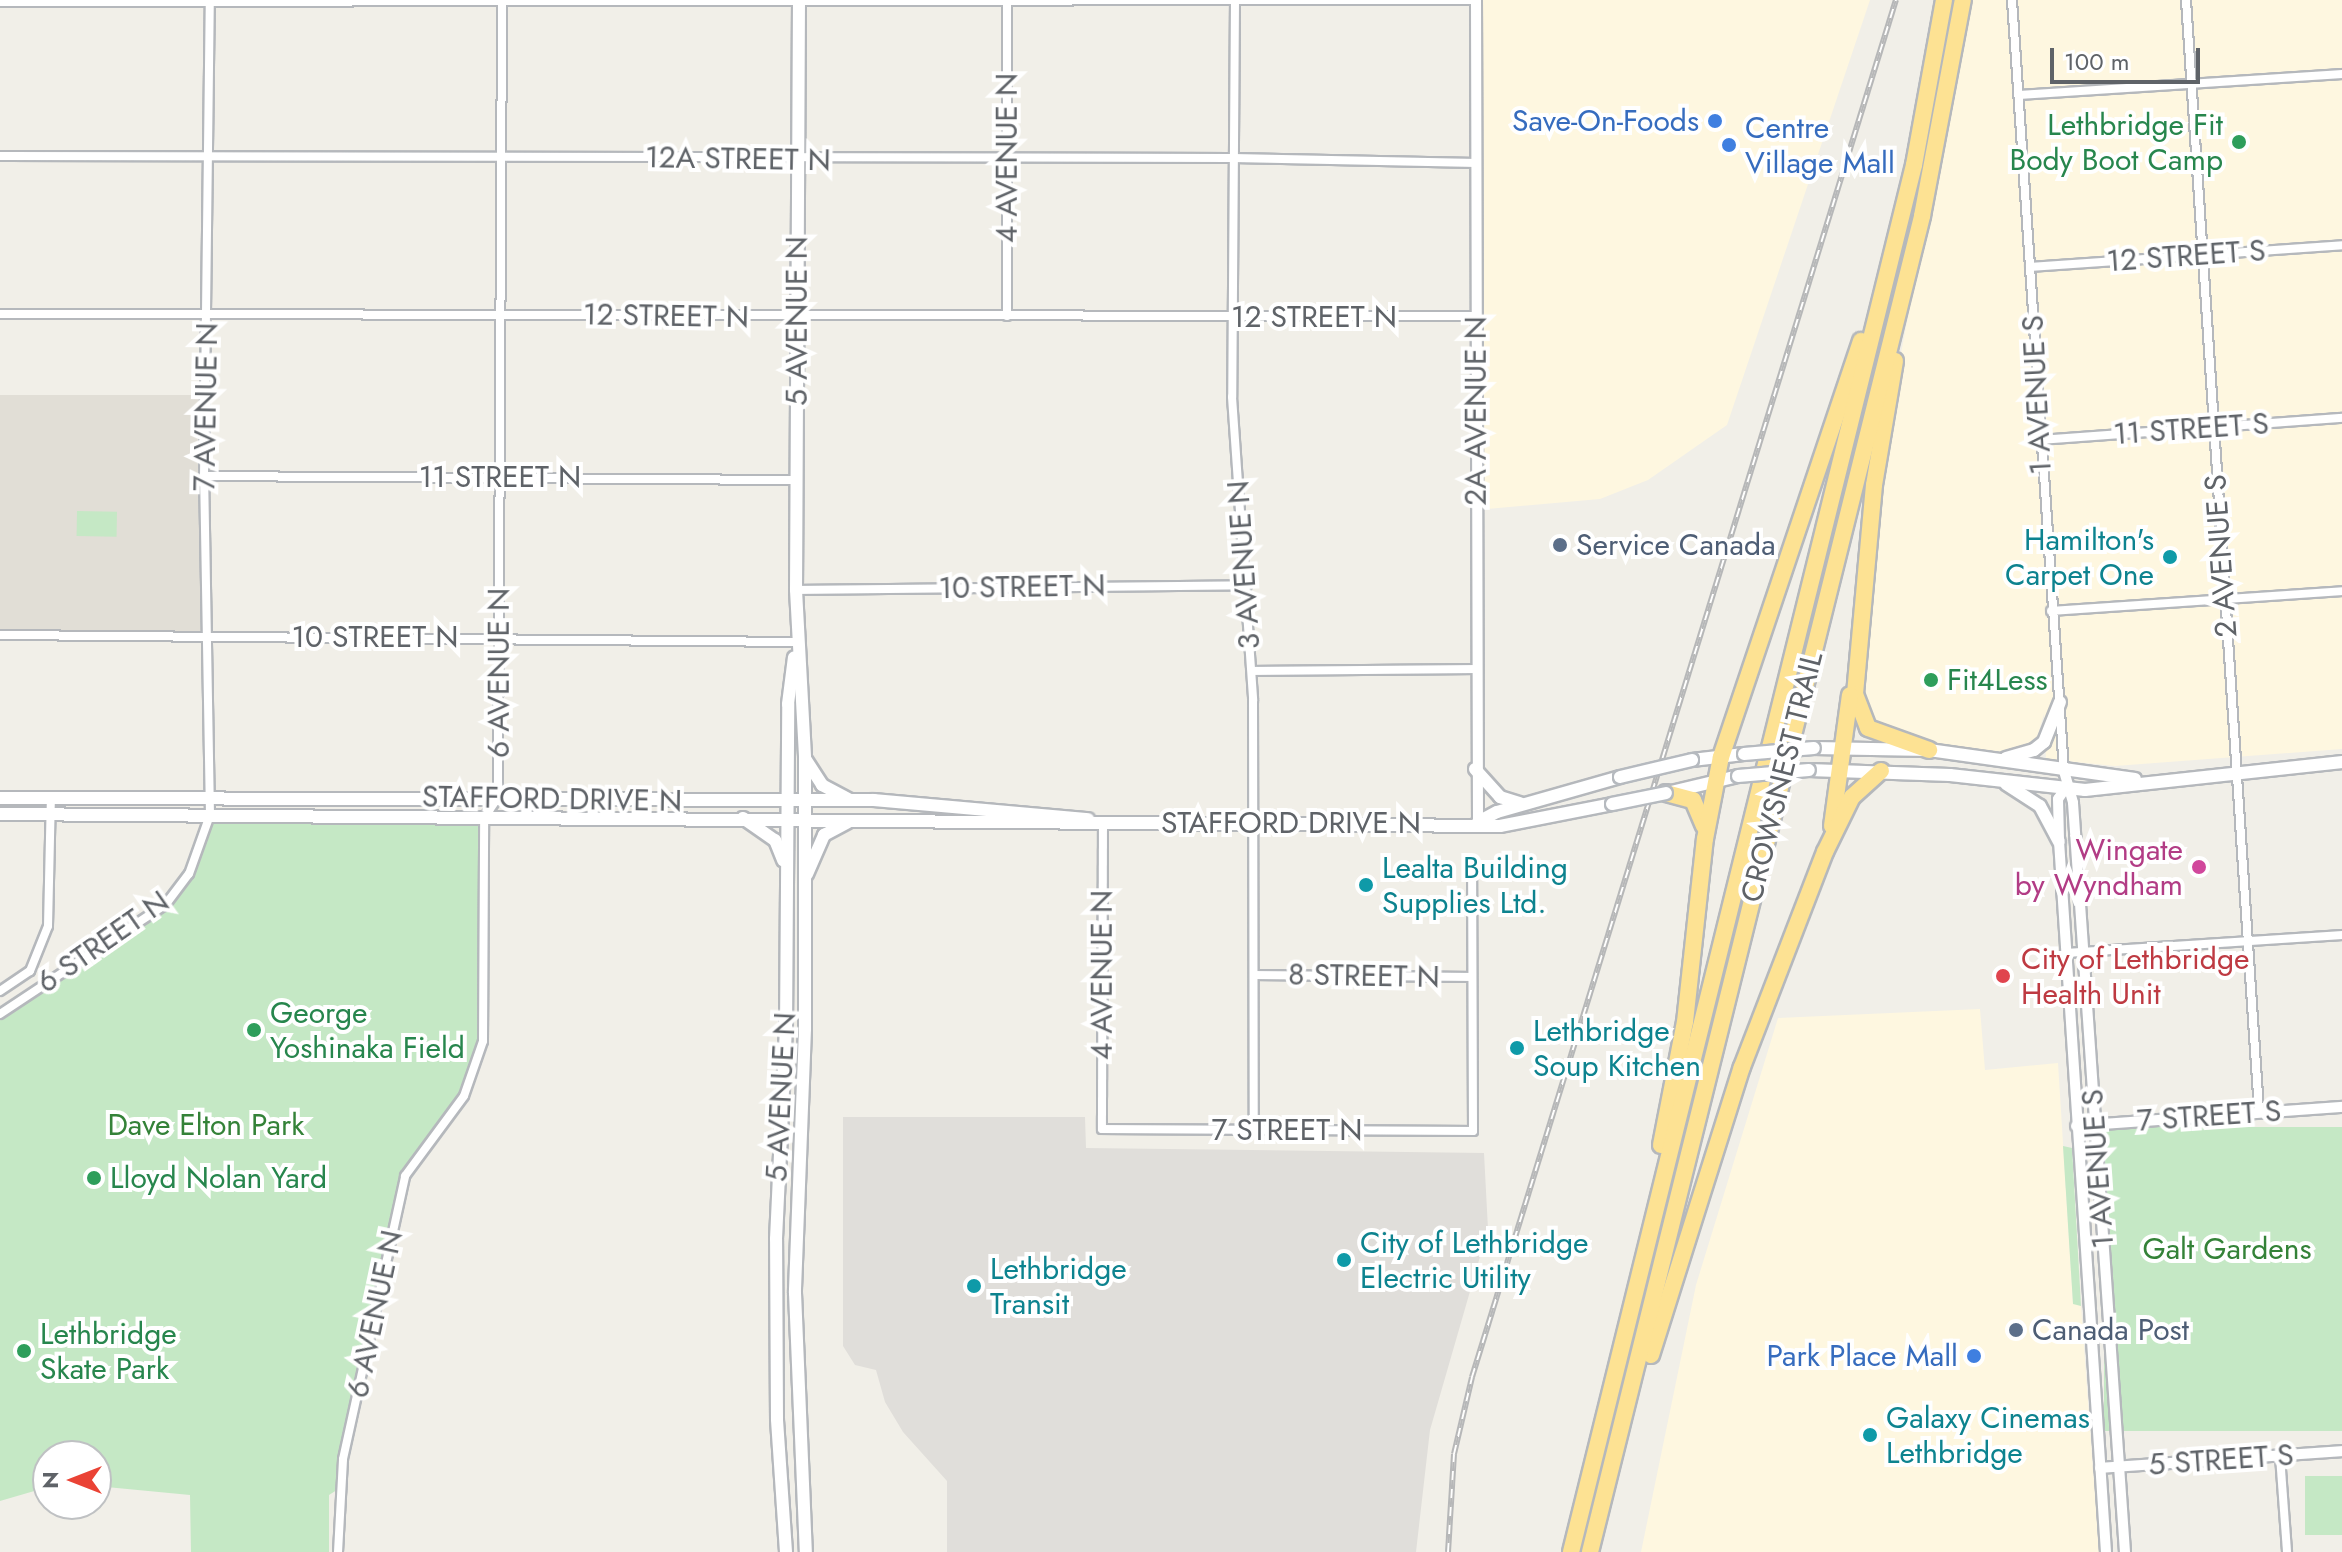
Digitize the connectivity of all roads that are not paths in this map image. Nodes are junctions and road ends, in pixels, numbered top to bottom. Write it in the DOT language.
graph roads {
  1 [pos="210,0"];
  2 [pos="502,0"];
  3 [pos="1476,0"];
  4 [pos="1944,0"];
  5 [pos="1963,0"];
  6 [pos="2012,0"];
  7 [pos="2186,0"];
  8 [pos="1007,1"];
  9 [pos="1235,1"];
  10 [pos="0,2"];
  11 [pos="799,2"];
  12 [pos="2342,74"];
  13 [pos="2191,86"];
  14 [pos="2019,95"];
  15 [pos="210,155"];
  16 [pos="502,155"];
  17 [pos="0,156"];
  18 [pos="1233,158"];
  19 [pos="798,160"];
  20 [pos="1007,161"];
  21 [pos="1477,163"];
  22 [pos="1922,216"];
  23 [pos="2342,245"];
  24 [pos="1893,252"];
  25 [pos="2199,255"];
  26 [pos="2030,267"];
  27 [pos="501,312"];
  28 [pos="0,314"];
  29 [pos="208,314"];
  30 [pos="1007,316"];
  31 [pos="1476,316"];
  32 [pos="1232,317"];
  33 [pos="797,318"];
  34 [pos="2342,418"];
  35 [pos="2213,428"];
  36 [pos="2040,440"];
  37 [pos="204,476"];
  38 [pos="500,477"];
  39 [pos="796,480"];
  40 [pos="1247,585"];
  41 [pos="796,590"];
  42 [pos="2342,591"];
  43 [pos="2224,598"];
  44 [pos="2051,611"];
  45 [pos="0,635"];
  46 [pos="205,636"];
  47 [pos="501,638"];
  48 [pos="798,642"];
  49 [pos="1858,654"];
  50 [pos="1475,669"];
  51 [pos="1252,671"];
  52 [pos="2060,702"];
  53 [pos="1840,745"];
  54 [pos="1929,750"];
  55 [pos="1721,757"];
  56 [pos="805,758"];
  57 [pos="1994,760"];
  58 [pos="2342,762"];
  59 [pos="1837,768"];
  60 [pos="1475,769"];
  61 [pos="1881,771"];
  62 [pos="2064,771"];
  63 [pos="2237,772"];
  64 [pos="1996,779"];
  65 [pos="2146,780"];
  66 [pos="1714,783"];
  67 [pos="2065,789"];
  68 [pos="1677,793"];
  69 [pos="51,797"];
  70 [pos="210,797"];
  71 [pos="498,797"];
  72 [pos="0,798"];
  73 [pos="787,801"];
  74 [pos="805,801"];
  75 [pos="853,801"];
  76 [pos="1527,804"];
  77 [pos="0,814"];
  78 [pos="51,815"];
  79 [pos="210,815"];
  80 [pos="484,818"];
  81 [pos="743,818"];
  82 [pos="787,818"];
  83 [pos="805,819"];
  84 [pos="861,819"];
  85 [pos="1103,822"];
  86 [pos="1256,822"];
  87 [pos="1478,822"];
  88 [pos="1705,839"];
  89 [pos="2059,841"];
  90 [pos="1825,852"];
  91 [pos="1472,862"];
  92 [pos="787,872"];
  93 [pos="804,881"];
  94 [pos="2342,935"];
  95 [pos="2248,942"];
  96 [pos="2066,953"];
  97 [pos="2081,953"];
  98 [pos="1255,975"];
  99 [pos="1472,977"];
  100 [pos="0,991"];
  101 [pos="0,1014"];
  102 [pos="2342,1107"];
  103 [pos="2259,1112"];
  104 [pos="2095,1124"];
  105 [pos="2076,1126"];
  106 [pos="1102,1129"];
  107 [pos="1254,1130"];
  108 [pos="1614,1380"];
  109 [pos="2342,1451"];
  110 [pos="2280,1456"];
  111 [pos="2118,1467"];
  112 [pos="2100,1468"];
  113 [pos="1605,1498"];
  114 [pos="783,1510"];
  115 [pos="338,1552"];
  116 [pos="778,1552"];
  117 [pos="786,1552"];
  118 [pos="806,1552"];
  119 [pos="1571,1552"];
  120 [pos="1592,1552"];
  121 [pos="2106,1552"];
  122 [pos="2125,1552"];
  123 [pos="2287,1552"];
  1 -- 2 [label="street"];
  1 -- 10 [label="street"];
  1 -- 15 [label="street, 7 AVENUE N"];
  2 -- 11 [label="street"];
  2 -- 16 [label="street, 6 AVENUE N"];
  3 -- 9 [label="street"];
  3 -- 21 [label="street, 2A AVENUE N"];
  4 -- 24 [label="highway, CROWSNEST TRAIL"];
  5 -- 22 [label="highway, CROWSNEST TRAIL"];
  6 -- 14 [label="street, 1 AVENUE S"];
  7 -- 13 [label="street, 2 AVENUE S"];
  8 -- 9 [label="street"];
  8 -- 11 [label="street"];
  8 -- 20 [label="street, 4 AVENUE N"];
  9 -- 18 [label="street, 3 AVENUE N"];
  11 -- 19 [label="main road, 5 AVENUE N"];
  12 -- 13 [label="street"];
  13 -- 14 [label="street"];
  13 -- 25 [label="street, 2 AVENUE S"];
  14 -- 26 [label="street, 1 AVENUE S"];
  15 -- 16 [label="street, 12A STREET N"];
  15 -- 17 [label="street, 12A STREET N"];
  15 -- 29 [label="street, 7 AVENUE N"];
  16 -- 19 [label="street, 12A STREET N"];
  16 -- 27 [label="street, 6 AVENUE N"];
  18 -- 20 [label="street, 12A STREET N"];
  18 -- 21 [label="street, 12A STREET N"];
  18 -- 32 [label="street, 3 AVENUE N"];
  19 -- 20 [label="street, 12A STREET N"];
  19 -- 33 [label="main road, 5 AVENUE N"];
  20 -- 30 [label="street, 4 AVENUE N"];
  21 -- 31 [label="street, 2A AVENUE N"];
  22 -- 49 [label="highway"];
  22 -- 113 [label="highway, CROWSNEST TRAIL"];
  23 -- 25 [label="street, 12 STREET S"];
  24 -- 55 [label="highway"];
  24 -- 108 [label="highway, CROWSNEST TRAIL"];
  25 -- 26 [label="street, 12 STREET S"];
  25 -- 35 [label="street, 2 AVENUE S"];
  26 -- 36 [label="street, 1 AVENUE S"];
  27 -- 29 [label="street, 12 STREET N"];
  27 -- 33 [label="street, 12 STREET N"];
  27 -- 38 [label="street, 6 AVENUE N"];
  28 -- 29 [label="street, 12 STREET N"];
  29 -- 37 [label="street, 7 AVENUE N"];
  30 -- 32 [label="street, 12 STREET N"];
  30 -- 33 [label="street, 12 STREET N"];
  31 -- 32 [label="street, 12 STREET N"];
  31 -- 50 [label="street, 2A AVENUE N"];
  32 -- 40 [label="street, 3 AVENUE N"];
  33 -- 39 [label="main road, 5 AVENUE N"];
  34 -- 35 [label="street, 11 STREET S"];
  35 -- 36 [label="street, 11 STREET S"];
  35 -- 43 [label="street, 2 AVENUE S"];
  36 -- 44 [label="street, 1 AVENUE S"];
  37 -- 38 [label="street, 11 STREET N"];
  37 -- 46 [label="street, 7 AVENUE N"];
  38 -- 39 [label="street, 11 STREET N"];
  38 -- 47 [label="street, 6 AVENUE N"];
  39 -- 41 [label="main road, 5 AVENUE N"];
  40 -- 41 [label="street, 10 STREET N"];
  40 -- 51 [label="street, 3 AVENUE N"];
  41 -- 48 [label="main road, 5 AVENUE N"];
  42 -- 43 [label="street"];
  43 -- 44 [label="street"];
  43 -- 63 [label="street, 2 AVENUE S"];
  44 -- 52 [label="street, 1 AVENUE S"];
  45 -- 46 [label="street, 10 STREET N"];
  46 -- 47 [label="street, 10 STREET N"];
  46 -- 70 [label="street, 7 AVENUE N"];
  47 -- 48 [label="street, 10 STREET N"];
  47 -- 71 [label="street, 6 AVENUE N"];
  48 -- 56 [label="main road, 5 AVENUE N"];
  48 -- 73 [label="main road, 5 AVENUE N"];
  49 -- 53 [label="highway"];
  49 -- 54 [label="highway"];
  50 -- 51 [label="street"];
  50 -- 60 [label="street, 2A AVENUE N"];
  51 -- 86 [label="street, 3 AVENUE N"];
  52 -- 57 [label="main road"];
  52 -- 62 [label="street, 1 AVENUE S"];
  53 -- 54 [label="main road, STAFFORD DRIVE N"];
  53 -- 55 [label="main road, STAFFORD DRIVE N, bridge"];
  53 -- 59 [label="highway"];
  54 -- 57 [label="main road, STAFFORD DRIVE N"];
  55 -- 66 [label="highway"];
  55 -- 76 [label="main road, STAFFORD DRIVE N, bridge"];
  56 -- 74 [label="main road, 5 AVENUE N"];
  56 -- 75 [label="main road"];
  57 -- 62 [label="main road, STAFFORD DRIVE N"];
  58 -- 63 [label="main road"];
  59 -- 61 [label="main road, STAFFORD DRIVE N"];
  59 -- 66 [label="main road, STAFFORD DRIVE N, bridge"];
  59 -- 90 [label="highway"];
  60 -- 76 [label="main road"];
  60 -- 87 [label="street, 2A AVENUE N"];
  61 -- 64 [label="main road, STAFFORD DRIVE N"];
  61 -- 90 [label="highway"];
  62 -- 65 [label="main road, STAFFORD DRIVE N"];
  62 -- 67 [label="street, 1 AVENUE S"];
  63 -- 65 [label="main road"];
  63 -- 95 [label="street, 2 AVENUE S"];
  64 -- 67 [label="main road, STAFFORD DRIVE N"];
  64 -- 89 [label="main road"];
  65 -- 67 [label="main road, STAFFORD DRIVE N"];
  66 -- 68 [label="main road, STAFFORD DRIVE N"];
  66 -- 88 [label="highway"];
  67 -- 89 [label="street, 1 AVENUE S"];
  67 -- 97 [label="street, 1 AVENUE S"];
  68 -- 87 [label="main road, STAFFORD DRIVE N, bridge"];
  68 -- 88 [label="highway"];
  69 -- 70 [label="main road, STAFFORD DRIVE N"];
  69 -- 72 [label="main road, STAFFORD DRIVE N"];
  69 -- 78 [label="street"];
  70 -- 71 [label="main road, STAFFORD DRIVE N"];
  70 -- 79 [label="street, 7 AVENUE N"];
  71 -- 73 [label="main road, STAFFORD DRIVE N"];
  71 -- 80 [label="street, 6 AVENUE N"];
  73 -- 74 [label="main road, STAFFORD DRIVE N"];
  73 -- 82 [label="main road, 5 AVENUE N"];
  74 -- 75 [label="main road, STAFFORD DRIVE N"];
  74 -- 83 [label="main road, 5 AVENUE N"];
  75 -- 85 [label="main road, STAFFORD DRIVE N"];
  76 -- 87 [label="main road, STAFFORD DRIVE N"];
  77 -- 78 [label="main road, STAFFORD DRIVE N"];
  78 -- 79 [label="main road, STAFFORD DRIVE N"];
  78 -- 100 [label="street"];
  79 -- 80 [label="main road, STAFFORD DRIVE N"];
  79 -- 101 [label="street, 6 STREET N"];
  80 -- 81 [label="main road, STAFFORD DRIVE N"];
  80 -- 115 [label="street, 6 AVENUE N"];
  81 -- 82 [label="main road, STAFFORD DRIVE N"];
  81 -- 92 [label="main road"];
  82 -- 83 [label="main road, STAFFORD DRIVE N"];
  82 -- 92 [label="main road, 5 AVENUE N"];
  83 -- 84 [label="main road, STAFFORD DRIVE N"];
  83 -- 93 [label="main road, 5 AVENUE N"];
  84 -- 85 [label="main road, STAFFORD DRIVE N"];
  84 -- 93 [label="main road"];
  85 -- 86 [label="main road, STAFFORD DRIVE N"];
  85 -- 106 [label="street, 4 AVENUE N"];
  86 -- 87 [label="main road, STAFFORD DRIVE N"];
  86 -- 98 [label="street, 3 AVENUE N"];
  88 -- 108 [label="highway"];
  89 -- 96 [label="street, 1 AVENUE S"];
  90 -- 113 [label="highway"];
  91 -- 99 [label="street"];
  92 -- 114 [label="main road, 5 AVENUE N"];
  93 -- 118 [label="main road, 5 AVENUE N"];
  94 -- 95 [label="street"];
  95 -- 97 [label="street"];
  95 -- 103 [label="street, 2 AVENUE S"];
  96 -- 97 [label="street"];
  96 -- 105 [label="street, 1 AVENUE S"];
  97 -- 104 [label="street, 1 AVENUE S"];
  98 -- 99 [label="street, 8 STREET N"];
  98 -- 107 [label="street, 3 AVENUE N"];
  99 -- 107 [label="street, 7 STREET N"];
  102 -- 103 [label="street, 7 STREET S"];
  103 -- 104 [label="street, 7 STREET S"];
  104 -- 105 [label="street, 7 STREET S"];
  104 -- 111 [label="street, 1 AVENUE S"];
  105 -- 112 [label="street, 1 AVENUE S"];
  106 -- 107 [label="street, 7 STREET N"];
  108 -- 119 [label="highway, CROWSNEST TRAIL"];
  109 -- 110 [label="street, 5 STREET S"];
  110 -- 111 [label="street, 5 STREET S"];
  110 -- 123 [label="street"];
  111 -- 112 [label="street, 5 STREET S"];
  111 -- 122 [label="street, 1 AVENUE S"];
  112 -- 121 [label="street, 1 AVENUE S"];
  113 -- 120 [label="highway, CROWSNEST TRAIL"];
  114 -- 116 [label="main road"];
  114 -- 117 [label="main road, 5 AVENUE N"];
}
